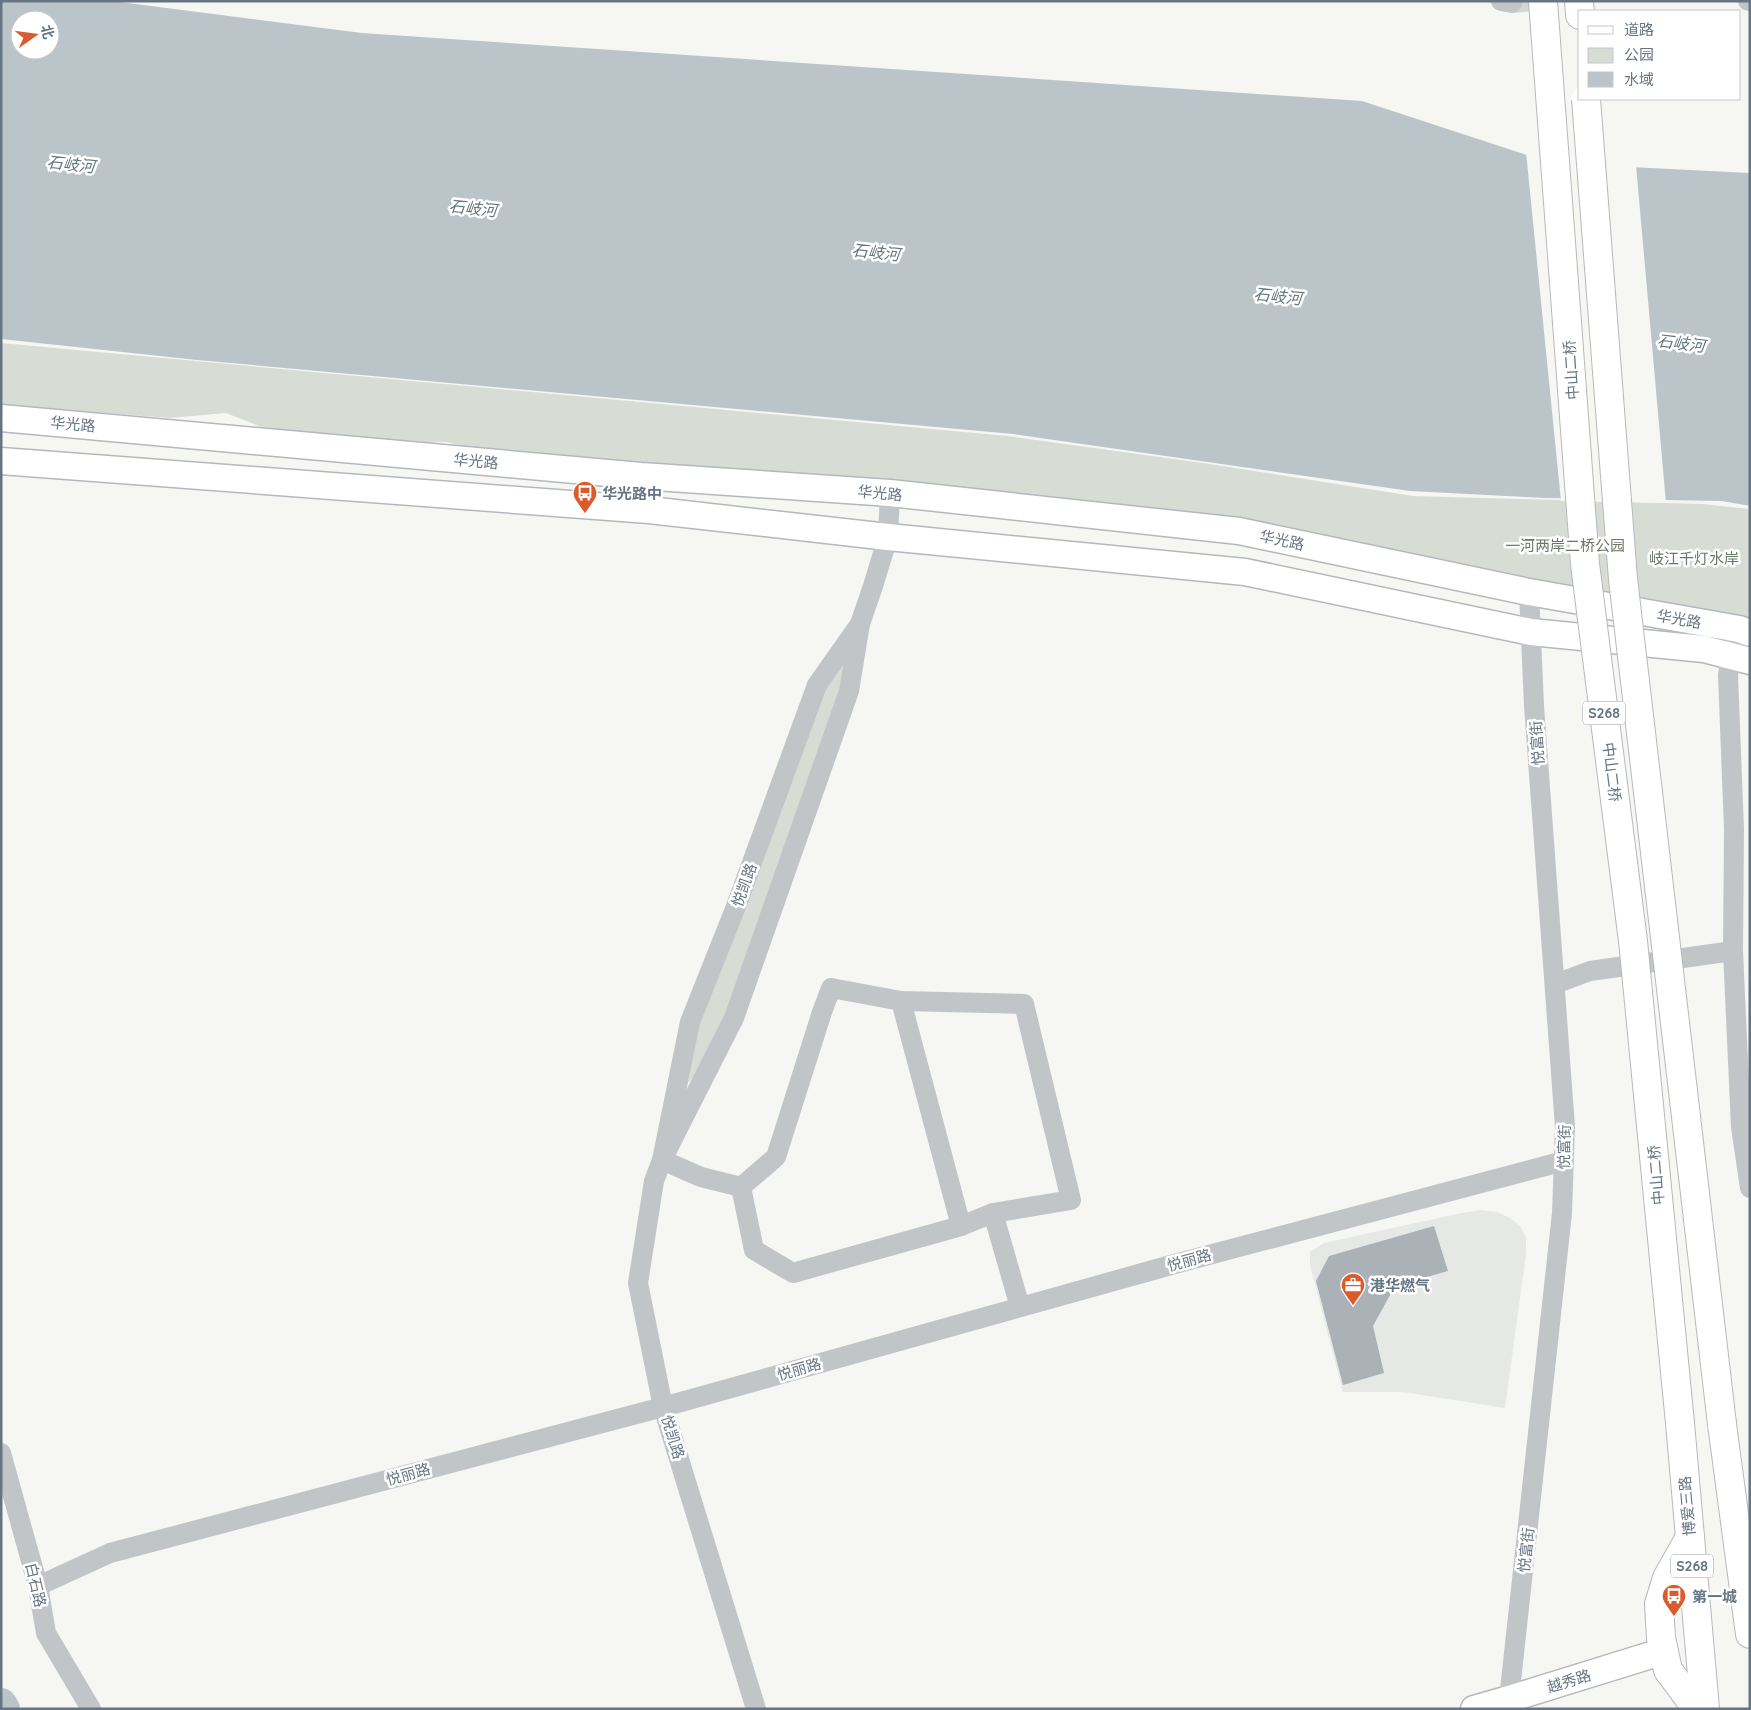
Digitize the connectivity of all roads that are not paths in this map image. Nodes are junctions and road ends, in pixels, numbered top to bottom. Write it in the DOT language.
graph roads {
  1 [pos="1543,1"];
  2 [pos="1586,100"];
  3 [pos="1,418"];
  4 [pos="1,461"];
  5 [pos="890,493"];
  6 [pos="888,536"];
  7 [pos="1529,592"];
  8 [pos="860,624"];
  9 [pos="1745,631"];
  10 [pos="1531,632"];
  11 [pos="1740,659"];
  12 [pos="1733,951"];
  13 [pos="1554,984"];
  14 [pos="901,1002"];
  15 [pos="662,1160"];
  16 [pos="1564,1161"];
  17 [pos="741,1187"];
  18 [pos="1750,1188"];
  19 [pos="992,1213"];
  20 [pos="961,1226"];
  21 [pos="1020,1307"];
  22 [pos="663,1407"];
  23 [pos="1680,1423"];
  24 [pos="1722,1424"];
  25 [pos="1,1453"];
  26 [pos="1750,1483"];
  27 [pos="1690,1538"];
  28 [pos="38,1586"];
  29 [pos="1750,1634"];
  30 [pos="1664,1651"];
  31 [pos="1509,1699"];
  32 [pos="91,1709"];
  33 [pos="756,1709"];
  34 [pos="1474,1709"];
  35 [pos="1697,1709"];
  36 [pos="1705,1709"];
  1 -- 23 [label="highway, 中山二桥 / S268, bridge"];
  2 -- 24 [label="highway, S268, bridge"];
  3 -- 5 [label="main road, 华光路"];
  4 -- 6 [label="main road, 华光路"];
  5 -- 6 [label="street, 悦凯路"];
  5 -- 7 [label="main road, 华光路"];
  6 -- 8 [label="street, 悦凯路"];
  6 -- 10 [label="main road, 华光路"];
  7 -- 9 [label="main road, 华光路"];
  7 -- 10 [label="street, 悦富街"];
  8 -- 15 [label="street, 悦凯路"];
  8 -- 15 [label="street, 悦凯路"];
  9 -- 11 [label="street"];
  10 -- 11 [label="main road, 华光路"];
  10 -- 13 [label="street, 悦富街"];
  11 -- 12 [label="street"];
  12 -- 13 [label="street"];
  12 -- 18 [label="street"];
  13 -- 16 [label="street, 悦富街"];
  14 -- 17 [label="street"];
  14 -- 19 [label="street"];
  14 -- 20 [label="street"];
  15 -- 17 [label="street"];
  15 -- 22 [label="street, 悦凯路"];
  16 -- 21 [label="street, 悦丽路"];
  16 -- 31 [label="street, 悦富街"];
  17 -- 20 [label="street"];
  19 -- 20 [label="street"];
  19 -- 21 [label="street"];
  21 -- 22 [label="street, 悦丽路"];
  22 -- 28 [label="street, 悦丽路"];
  22 -- 33 [label="street, 悦凯路"];
  23 -- 27 [label="highway, 博爱三路 / S268"];
  24 -- 26 [label="highway"];
  24 -- 29 [label="highway, S268"];
  25 -- 28 [label="street, 白石路"];
  27 -- 30 [label="highway"];
  27 -- 36 [label="highway, 博爱三路 / S268"];
  28 -- 32 [label="street, 白石路"];
  30 -- 31 [label="main road, 越秀路"];
  30 -- 35 [label="highway"];
  31 -- 34 [label="main road, 越秀路"];
}
